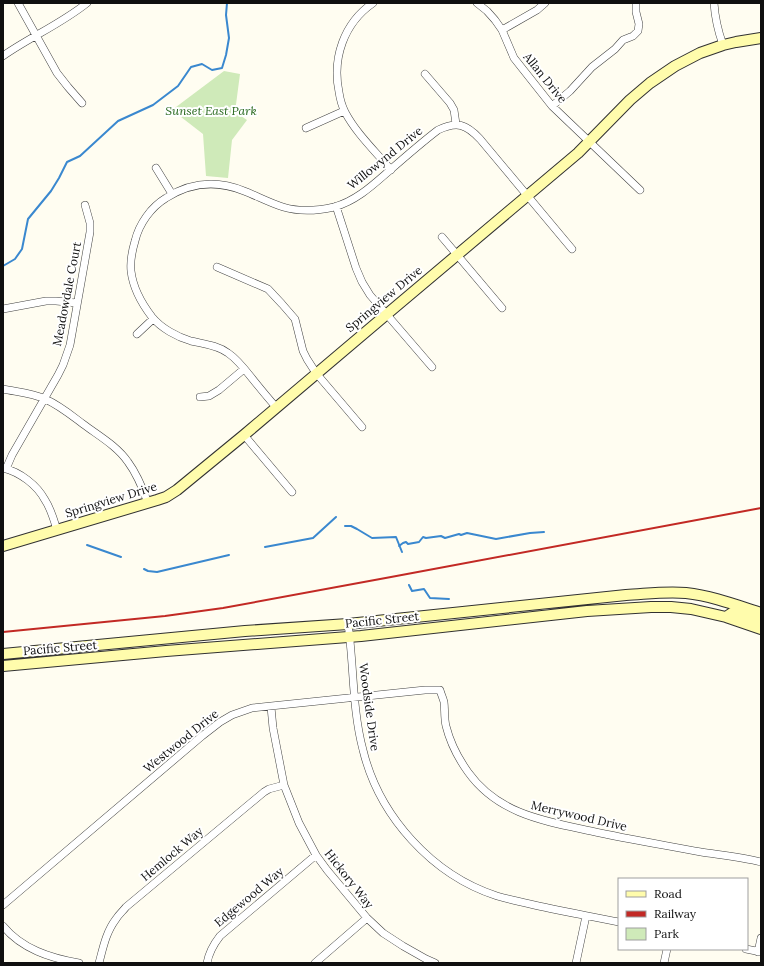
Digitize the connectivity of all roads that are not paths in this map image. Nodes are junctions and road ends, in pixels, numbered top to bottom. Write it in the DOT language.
graph roads {
  1 [pos="18,3"];
  2 [pos="87,3"];
  3 [pos="373,3"];
  4 [pos="477,3"];
  5 [pos="545,3"];
  6 [pos="636,3"];
  7 [pos="714,3"];
  8 [pos="502,30"];
  9 [pos="36,35"];
  10 [pos="761,38"];
  11 [pos="723,45"];
  12 [pos="3,56"];
  13 [pos="425,74"];
  14 [pos="82,103"];
  15 [pos="552,106"];
  16 [pos="344,111"];
  17 [pos="456,124"];
  18 [pos="306,128"];
  19 [pos="590,142"];
  20 [pos="156,168"];
  21 [pos="391,170"];
  22 [pos="640,190"];
  23 [pos="172,194"];
  24 [pos="528,196"];
  25 [pos="85,205"];
  26 [pos="336,206"];
  27 [pos="442,237"];
  28 [pos="572,249"];
  29 [pos="457,255"];
  30 [pos="217,267"];
  31 [pos="77,303"];
  32 [pos="502,308"];
  33 [pos="3,309"];
  34 [pos="386,314"];
  35 [pos="154,319"];
  36 [pos="137,334"];
  37 [pos="432,367"];
  38 [pos="244,369"];
  39 [pos="316,373"];
  40 [pos="3,389"];
  41 [pos="200,397"];
  42 [pos="44,398"];
  43 [pos="276,407"];
  44 [pos="362,427"];
  45 [pos="244,435"];
  46 [pos="5,468"];
  47 [pos="292,492"];
  48 [pos="148,503"];
  49 [pos="57,530"];
  50 [pos="3,546"];
  51 [pos="671,593"];
  52 [pos="586,600"];
  53 [pos="671,607"];
  54 [pos="587,611"];
  55 [pos="761,614"];
  56 [pos="726,617"];
  57 [pos="761,622"];
  58 [pos="348,624"];
  59 [pos="761,629"];
  60 [pos="245,631"];
  61 [pos="186,637"];
  62 [pos="350,637"];
  63 [pos="72,647"];
  64 [pos="213,648"];
  65 [pos="23,652"];
  66 [pos="3,654"];
  67 [pos="101,657"];
  68 [pos="3,659"];
  69 [pos="3,666"];
  70 [pos="440,690"];
  71 [pos="355,697"];
  72 [pos="272,706"];
  73 [pos="284,784"];
  74 [pos="316,855"];
  75 [pos="761,862"];
  76 [pos="3,905"];
  77 [pos="586,916"];
  78 [pos="366,918"];
  79 [pos="618,922"];
  80 [pos="3,926"];
  81 [pos="761,938"];
  82 [pos="748,949"];
  83 [pos="667,950"];
  84 [pos="759,952"];
  85 [pos="79,963"];
  86 [pos="100,963"];
  87 [pos="207,963"];
  88 [pos="315,963"];
  89 [pos="435,963"];
  90 [pos="576,963"];
  91 [pos="664,963"];
  1 -- 9 [label="street"];
  2 -- 9 [label="street"];
  3 -- 16 [label="street"];
  4 -- 8 [label="street, Allan Drive"];
  5 -- 8 [label="street"];
  6 -- 15 [label="street"];
  7 -- 11 [label="street"];
  8 -- 15 [label="street, Allan Drive"];
  9 -- 12 [label="street"];
  9 -- 14 [label="street"];
  10 -- 11 [label="main road, Springview Drive"];
  11 -- 19 [label="main road, Springview Drive"];
  13 -- 17 [label="street"];
  15 -- 19 [label="street, Allan Drive"];
  16 -- 18 [label="street"];
  16 -- 21 [label="street"];
  17 -- 21 [label="street, Willowynd Drive"];
  17 -- 24 [label="street"];
  19 -- 22 [label="street, Allan Drive"];
  19 -- 24 [label="main road, Springview Drive"];
  20 -- 23 [label="street"];
  21 -- 26 [label="street, Willowynd Drive"];
  23 -- 26 [label="street, Willowynd Drive"];
  23 -- 35 [label="street, Willowynd Drive"];
  24 -- 28 [label="street"];
  24 -- 29 [label="main road, Springview Drive"];
  25 -- 31 [label="street, Meadowdale Court"];
  26 -- 34 [label="street"];
  27 -- 29 [label="street"];
  29 -- 32 [label="street"];
  29 -- 34 [label="main road, Springview Drive"];
  30 -- 39 [label="street"];
  31 -- 33 [label="street"];
  31 -- 42 [label="street, Meadowdale Court"];
  34 -- 37 [label="street"];
  34 -- 39 [label="main road, Springview Drive"];
  35 -- 36 [label="street"];
  35 -- 38 [label="street, Willowynd Drive"];
  38 -- 41 [label="street"];
  38 -- 43 [label="street, Willowynd Drive"];
  39 -- 43 [label="main road, Springview Drive"];
  39 -- 44 [label="street"];
  40 -- 42 [label="street"];
  42 -- 46 [label="street, Meadowdale Court"];
  42 -- 48 [label="street"];
  43 -- 45 [label="main road, Springview Drive"];
  45 -- 47 [label="street"];
  45 -- 48 [label="main road, Springview Drive"];
  46 -- 49 [label="street"];
  48 -- 49 [label="main road, Springview Drive"];
  49 -- 50 [label="main road, Springview Drive"];
  51 -- 52 [label="main road, Pacific Street"];
  51 -- 53 [label="main road"];
  51 -- 55 [label="main road, Pacific Street"];
  52 -- 54 [label="main road"];
  52 -- 58 [label="main road, Pacific Street"];
  53 -- 54 [label="main road, Pacific Street"];
  53 -- 56 [label="main road, Pacific Street"];
  54 -- 62 [label="main road, Pacific Street"];
  56 -- 57 [label="main road"];
  56 -- 59 [label="main road, Pacific Street"];
  58 -- 60 [label="main road, Pacific Street"];
  58 -- 62 [label="street, Woodside Drive"];
  60 -- 61 [label="main road, Pacific Street"];
  60 -- 64 [label="main road"];
  61 -- 63 [label="main road, Pacific Street"];
  61 -- 64 [label="main road"];
  62 -- 64 [label="main road, Pacific Street"];
  62 -- 71 [label="street, Woodside Drive"];
  63 -- 65 [label="main road, Pacific Street"];
  63 -- 67 [label="main road"];
  64 -- 67 [label="main road, Pacific Street"];
  65 -- 66 [label="main road, Pacific Street"];
  65 -- 68 [label="main road"];
  67 -- 69 [label="main road, Pacific Street"];
  70 -- 71 [label="street, Westwood Drive"];
  70 -- 75 [label="street, Merrywood Drive"];
  71 -- 72 [label="street, Westwood Drive"];
  71 -- 77 [label="street, Woodside Drive"];
  72 -- 73 [label="street, Hickory Way"];
  72 -- 76 [label="street, Westwood Drive"];
  73 -- 74 [label="street, Hickory Way"];
  73 -- 86 [label="street, Hemlock Way"];
  74 -- 78 [label="street, Hickory Way"];
  74 -- 87 [label="street, Edgewood Way"];
  77 -- 79 [label="street, Woodside Drive"];
  77 -- 90 [label="street"];
  78 -- 88 [label="street"];
  78 -- 89 [label="street, Hickory Way"];
  80 -- 85 [label="street"];
  81 -- 84 [label="street"];
  82 -- 84 [label="street"];
  83 -- 91 [label="street"];
}
